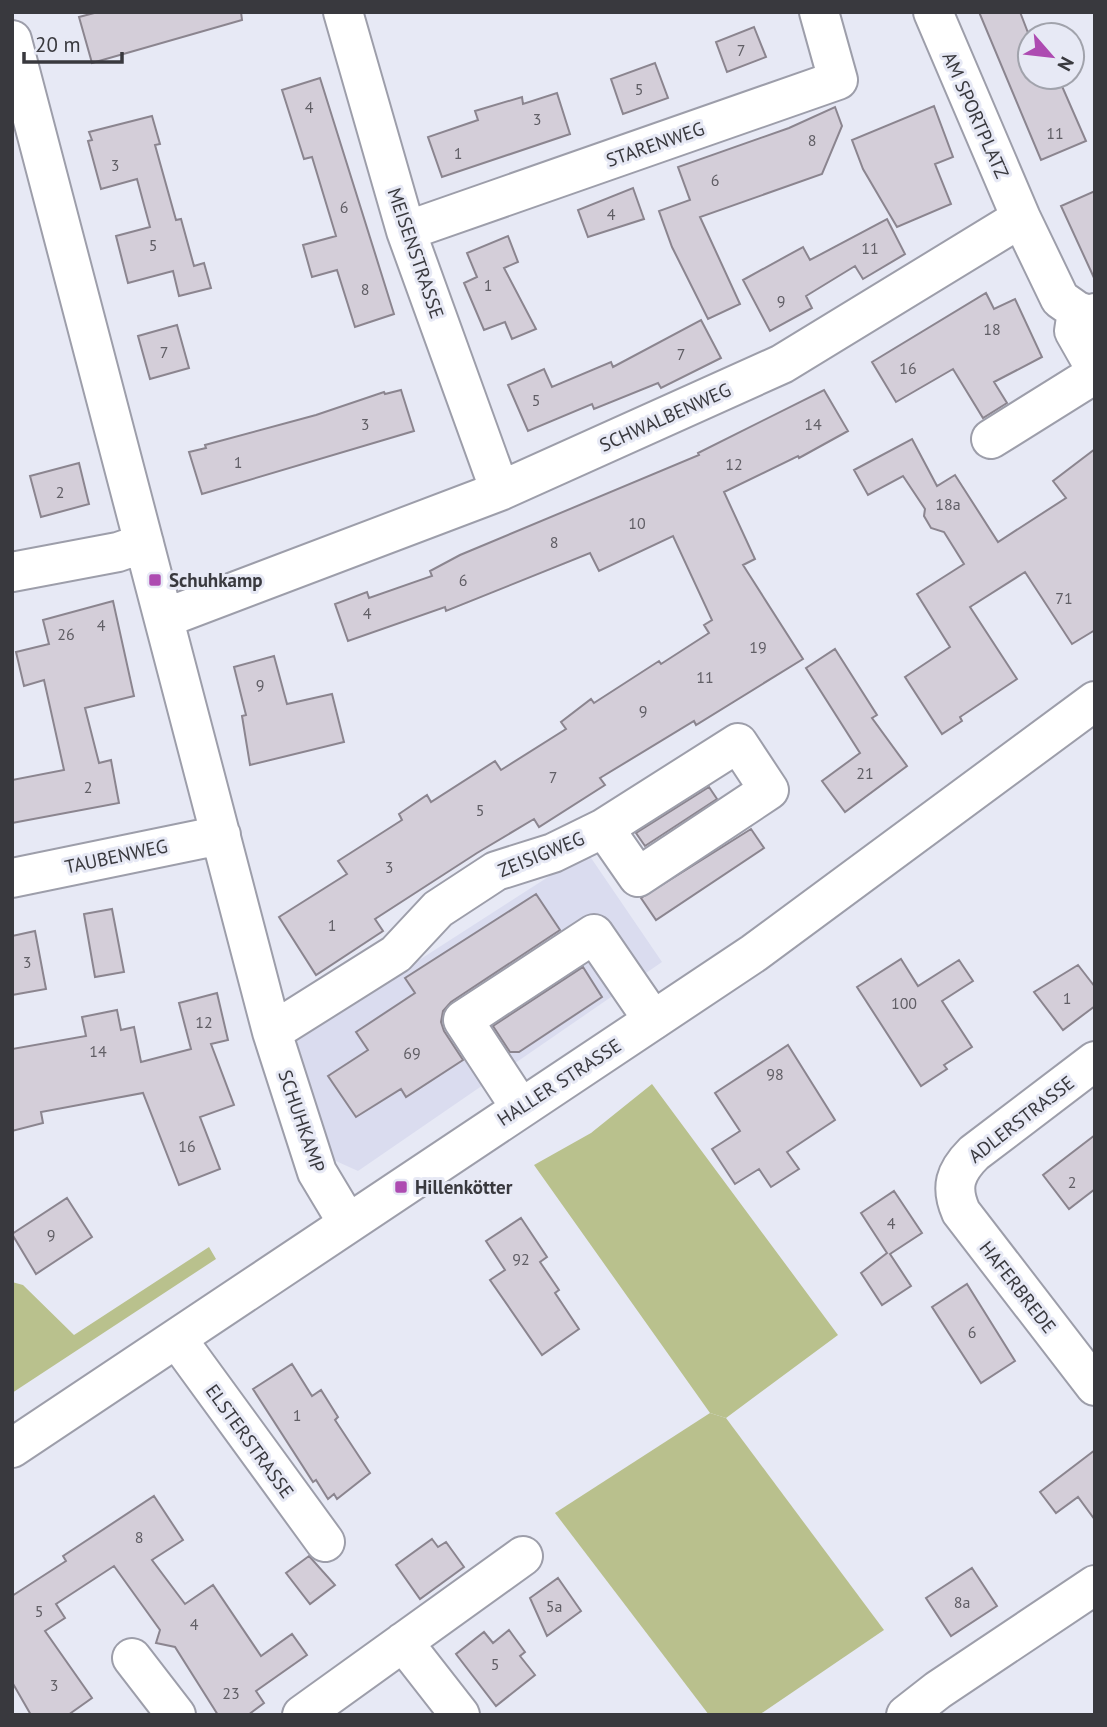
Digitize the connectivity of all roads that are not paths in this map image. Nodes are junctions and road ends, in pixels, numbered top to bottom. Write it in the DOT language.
graph roads {
  1 [pos="343,12"];
  2 [pos="819,12"];
  3 [pos="933,12"];
  4 [pos="12,40"];
  5 [pos="1021,218"];
  6 [pos="406,231"];
  7 [pos="1086,312"];
  8 [pos="1095,368"];
  9 [pos="1095,374"];
  10 [pos="990,439"];
  11 [pos="500,491"];
  12 [pos="144,543"];
  13 [pos="12,572"];
  14 [pos="164,618"];
  15 [pos="1095,701"];
  16 [pos="604,828"];
  17 [pos="220,835"];
  18 [pos="12,878"];
  19 [pos="653,1020"];
  20 [pos="272,1032"];
  21 [pos="1095,1061"];
  22 [pos="520,1108"];
  23 [pos="954,1182"];
  24 [pos="347,1222"];
  25 [pos="177,1339"];
  26 [pos="1095,1386"];
  27 [pos="12,1448"];
  28 [pos="326,1542"];
  29 [pos="523,1556"];
  30 [pos="1095,1586"];
  31 [pos="403,1642"];
  32 [pos="132,1658"];
  33 [pos="176,1715"];
  34 [pos="302,1715"];
  35 [pos="460,1715"];
  36 [pos="906,1715"];
  1 -- 6 [label="street, MEISENSTRASSE"];
  2 -- 6 [label="street, STARENWEG"];
  3 -- 5 [label="street, AM SPORTPLATZ"];
  4 -- 12 [label="street, SCHUHKAMP"];
  5 -- 7 [label="street"];
  5 -- 11 [label="street, SCHWALBENWEG"];
  6 -- 11 [label="street, MEISENSTRASSE"];
  7 -- 8 [label="street"];
  9 -- 10 [label="street"];
  11 -- 14 [label="street, SCHWALBENWEG"];
  12 -- 13 [label="street"];
  12 -- 14 [label="street, SCHUHKAMP"];
  14 -- 17 [label="street, SCHUHKAMP"];
  15 -- 19 [label="street, HALLER STRASSE"];
  16 -- 16 [label="street, ZEISIGWEG"];
  16 -- 20 [label="street, ZEISIGWEG"];
  17 -- 18 [label="street, TAUBENWEG"];
  17 -- 20 [label="street, SCHUHKAMP"];
  19 -- 22 [label="street, HALLER STRASSE"];
  19 -- 22 [label="street"];
  20 -- 24 [label="street, SCHUHKAMP"];
  21 -- 23 [label="street, ADLERSTRASSE"];
  22 -- 24 [label="street, HALLER STRASSE"];
  23 -- 26 [label="street, HAFERBREDE"];
  24 -- 25 [label="street, HALLER STRASSE"];
  25 -- 27 [label="street, HALLER STRASSE"];
  25 -- 28 [label="street, ELSTERSTRASSE"];
  29 -- 31 [label="street"];
  30 -- 36 [label="street"];
  31 -- 34 [label="street"];
  31 -- 35 [label="street"];
  32 -- 33 [label="street"];
}
